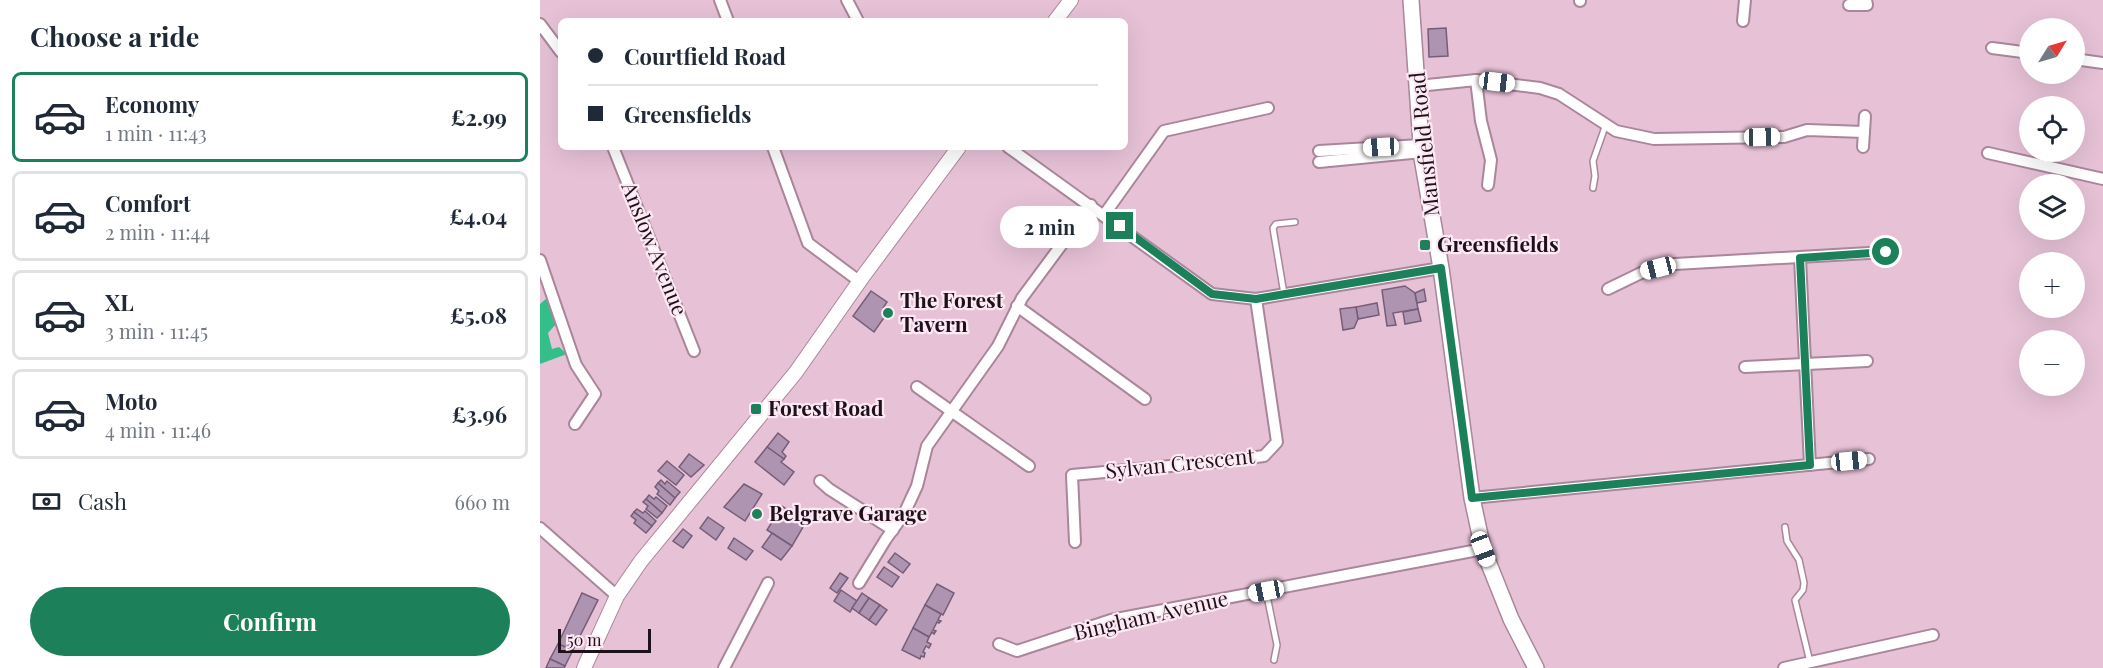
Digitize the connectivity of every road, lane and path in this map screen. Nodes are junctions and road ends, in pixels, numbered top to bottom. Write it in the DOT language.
graph roads {
  1 [pos="720,0"];
  2 [pos="732,0"];
  3 [pos="847,0"];
  4 [pos="1071,0"];
  5 [pos="1411,0"];
  6 [pos="1745,0"];
  7 [pos="1866,0"];
  8 [pos="1849,5"];
  9 [pos="726,17"];
  10 [pos="856,18"];
  11 [pos="1057,18"];
  12 [pos="1743,21"];
  13 [pos="540,24"];
  14 [pos="558,48"];
  15 [pos="1992,48"];
  16 [pos="2019,52"];
  17 [pos="2085,61"];
  18 [pos="2103,63"];
  19 [pos="1476,80"];
  20 [pos="1418,86"];
  21 [pos="1268,108"];
  22 [pos="1865,116"];
  23 [pos="1606,124"];
  24 [pos="1864,132"];
  25 [pos="1863,147"];
  26 [pos="1422,148"];
  27 [pos="614,150"];
  28 [pos="774,150"];
  29 [pos="956,150"];
  30 [pos="1012,150"];
  31 [pos="1988,153"];
  32 [pos="1319,157"];
  33 [pos="2103,179"];
  34 [pos="1488,185"];
  35 [pos="1593,188"];
  36 [pos="1091,205"];
  37 [pos="1104,214"];
  38 [pos="1295,222"];
  39 [pos="1886,252"];
  40 [pos="1800,258"];
  41 [pos="540,260"];
  42 [pos="1441,268"];
  43 [pos="859,281"];
  44 [pos="1608,290"];
  45 [pos="1284,294"];
  46 [pos="1256,299"];
  47 [pos="1017,306"];
  48 [pos="694,351"];
  49 [pos="1867,361"];
  50 [pos="1805,364"];
  51 [pos="1745,367"];
  52 [pos="917,387"];
  53 [pos="1145,399"];
  54 [pos="951,410"];
  55 [pos="575,424"];
  56 [pos="1869,459"];
  57 [pos="1810,465"];
  58 [pos="1029,466"];
  59 [pos="820,480"];
  60 [pos="1472,498"];
  61 [pos="1785,527"];
  62 [pos="540,528"];
  63 [pos="893,530"];
  64 [pos="1075,542"];
  65 [pos="1483,549"];
  66 [pos="768,583"];
  67 [pos="859,583"];
  68 [pos="1266,591"];
  69 [pos="617,596"];
  70 [pos="1933,634"];
  71 [pos="999,644"];
  72 [pos="1274,660"];
  73 [pos="1810,662"];
  74 [pos="584,668"];
  75 [pos="724,668"];
  76 [pos="1536,668"];
  77 [pos="1784,668"];
  1 -- 9 [label="street"];
  2 -- 9 [label="street"];
  3 -- 10 [label="street"];
  4 -- 11 [label="street"];
  5 -- 20 [label="main road, Mansfield Road"];
  6 -- 12 [label="street"];
  7 -- 8 [label="street"];
  13 -- 14 [label="street"];
  15 -- 16 [label="street"];
  17 -- 18 [label="street"];
  19 -- 20 [label="street"];
  19 -- 23 [label="street"];
  19 -- 34 [label="street"];
  20 -- 26 [label="main road, Mansfield Road"];
  21 -- 37 [label="street"];
  22 -- 24 [label="street"];
  23 -- 24 [label="street"];
  23 -- 35 [label="lane"];
  24 -- 25 [label="street"];
  26 -- 32 [label="street"];
  26 -- 42 [label="main road, Mansfield Road"];
  27 -- 48 [label="street, Anslow Avenue"];
  28 -- 43 [label="street"];
  29 -- 43 [label="street"];
  30 -- 36 [label="street"];
  31 -- 33 [label="street"];
  36 -- 37 [label="street"];
  36 -- 47 [label="street"];
  37 -- 46 [label="street"];
  38 -- 45 [label="lane"];
  39 -- 40 [label="street"];
  40 -- 44 [label="street"];
  40 -- 50 [label="street"];
  41 -- 55 [label="street"];
  42 -- 45 [label="street"];
  42 -- 60 [label="main road, Mansfield Road"];
  43 -- 69 [label="street"];
  45 -- 46 [label="street"];
  46 -- 64 [label="street, Sylvan Crescent"];
  47 -- 53 [label="street"];
  47 -- 54 [label="street"];
  49 -- 50 [label="street"];
  50 -- 51 [label="street"];
  50 -- 57 [label="street"];
  52 -- 54 [label="street"];
  54 -- 58 [label="street"];
  54 -- 63 [label="street"];
  56 -- 57 [label="street"];
  57 -- 60 [label="street"];
  59 -- 63 [label="street"];
  60 -- 65 [label="main road, Mansfield Road"];
  61 -- 73 [label="lane"];
  62 -- 69 [label="street"];
  63 -- 67 [label="street"];
  65 -- 68 [label="street, Bingham Avenue"];
  65 -- 76 [label="main road, Mansfield Road"];
  66 -- 75 [label="street"];
  68 -- 71 [label="street, Bingham Avenue"];
  68 -- 72 [label="lane"];
  69 -- 74 [label="street"];
  70 -- 73 [label="street"];
  73 -- 77 [label="street"];
}
